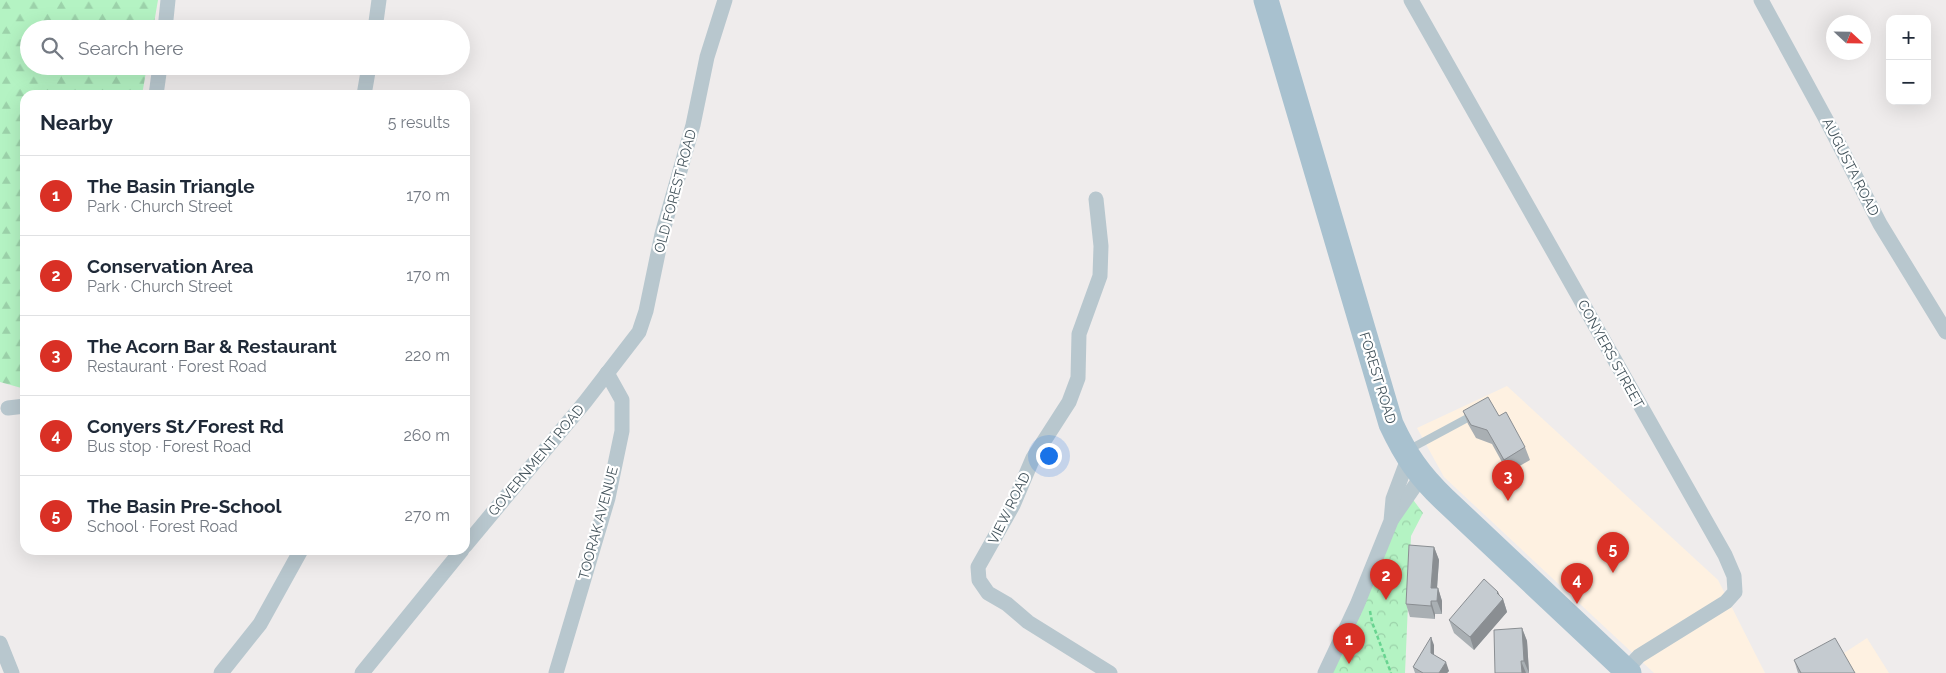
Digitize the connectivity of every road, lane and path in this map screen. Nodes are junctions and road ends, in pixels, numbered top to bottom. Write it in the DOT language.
graph roads {
  1 [pos="168,0"];
  2 [pos="379,0"];
  3 [pos="725,0"];
  4 [pos="1266,0"];
  5 [pos="1411,0"];
  6 [pos="1761,0"];
  7 [pos="166,20"];
  8 [pos="376,20"];
  9 [pos="159,75"];
  10 [pos="367,75"];
  11 [pos="157,90"];
  12 [pos="365,90"];
  13 [pos="1096,199"];
  14 [pos="1946,332"];
  15 [pos="607,373"];
  16 [pos="20,407"];
  17 [pos="8,408"];
  18 [pos="1480,411"];
  19 [pos="1411,463"];
  20 [pos="1391,521"];
  21 [pos="470,540"];
  22 [pos="299,555"];
  23 [pos="458,555"];
  24 [pos="1370,606"];
  25 [pos="0,643"];
  26 [pos="1627,672"];
  27 [pos="12,673"];
  28 [pos="221,673"];
  29 [pos="362,673"];
  30 [pos="556,673"];
  31 [pos="1110,673"];
  32 [pos="1325,673"];
  33 [pos="1391,673"];
  1 -- 7 [label="street"];
  2 -- 8 [label="street"];
  3 -- 15 [label="street, OLD FOREST ROAD"];
  4 -- 19 [label="main road, FOREST ROAD"];
  5 -- 26 [label="street, CONYERS STREET"];
  6 -- 14 [label="street, AUGUSTA ROAD"];
  9 -- 11 [label="street"];
  10 -- 12 [label="street"];
  13 -- 31 [label="street, VIEW ROAD"];
  15 -- 21 [label="street, GOVERNMENT ROAD"];
  15 -- 30 [label="street, TOORAK AVENUE"];
  16 -- 17 [label="street"];
  18 -- 19 [label="lane"];
  19 -- 20 [label="street"];
  19 -- 20 [label="street"];
  19 -- 26 [label="main road, FOREST ROAD"];
  20 -- 32 [label="street"];
  22 -- 28 [label="street"];
  23 -- 29 [label="street"];
  24 -- 33 [label="path"];
  25 -- 27 [label="street"];
}
